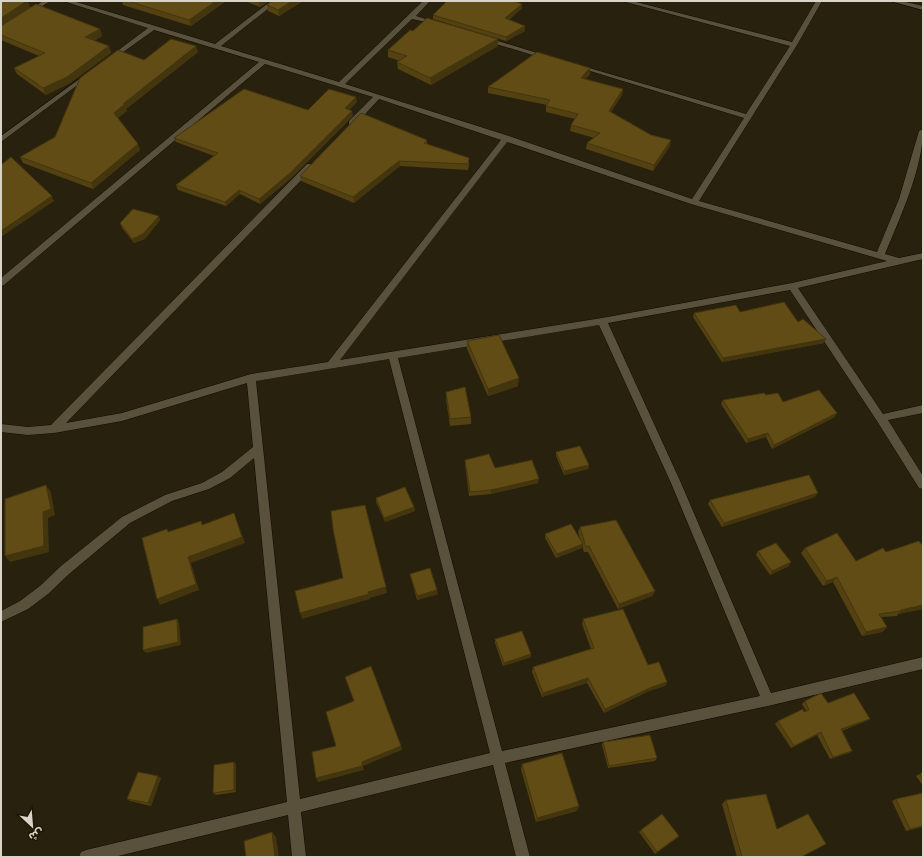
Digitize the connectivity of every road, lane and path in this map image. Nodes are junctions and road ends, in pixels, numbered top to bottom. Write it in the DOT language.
graph roads {
  1 [pos="47,1"];
  2 [pos="66,1"];
  3 [pos="274,1"];
  4 [pos="427,1"];
  5 [pos="625,1"];
  6 [pos="819,1"];
  7 [pos="893,1"];
  8 [pos="923,8"];
  9 [pos="410,16"];
  10 [pos="21,18"];
  11 [pos="441,26"];
  12 [pos="153,27"];
  13 [pos="479,37"];
  14 [pos="794,45"];
  15 [pos="216,47"];
  16 [pos="556,60"];
  17 [pos="264,61"];
  18 [pos="571,64"];
  19 [pos="102,65"];
  20 [pos="96,69"];
  21 [pos="340,85"];
  22 [pos="378,96"];
  23 [pos="747,117"];
  24 [pos="345,130"];
  25 [pos="923,132"];
  26 [pos="506,138"];
  27 [pos="1,140"];
  28 [pos="318,158"];
  29 [pos="694,202"];
  30 [pos="880,256"];
  31 [pos="923,256"];
  32 [pos="898,261"];
  33 [pos="1,283"];
  34 [pos="792,286"];
  35 [pos="602,321"];
  36 [pos="393,356"];
  37 [pos="330,365"];
  38 [pos="251,378"];
  39 [pos="923,409"];
  40 [pos="881,418"];
  41 [pos="1,428"];
  42 [pos="54,429"];
  43 [pos="258,449"];
  44 [pos="923,485"];
  45 [pos="1,617"];
  46 [pos="923,663"];
  47 [pos="768,700"];
  48 [pos="498,758"];
  49 [pos="293,807"];
  50 [pos="86,857"];
  51 [pos="299,857"];
  52 [pos="523,857"];
  1 -- 10 [label="street"];
  2 -- 12 [label="street"];
  3 -- 15 [label="street"];
  4 -- 9 [label="street"];
  5 -- 14 [label="street"];
  6 -- 14 [label="street"];
  7 -- 8 [label="street"];
  9 -- 11 [label="street"];
  9 -- 21 [label="street"];
  12 -- 15 [label="street"];
  12 -- 19 [label="street"];
  13 -- 16 [label="street"];
  14 -- 23 [label="street"];
  15 -- 17 [label="street"];
  17 -- 21 [label="street"];
  17 -- 33 [label="street"];
  18 -- 23 [label="street"];
  20 -- 27 [label="street"];
  21 -- 22 [label="street"];
  22 -- 24 [label="street"];
  22 -- 26 [label="street"];
  23 -- 29 [label="street"];
  25 -- 30 [label="street"];
  26 -- 29 [label="street"];
  26 -- 37 [label="street"];
  28 -- 42 [label="street"];
  29 -- 30 [label="street"];
  30 -- 32 [label="street"];
  31 -- 32 [label="street"];
  32 -- 34 [label="street"];
  34 -- 35 [label="street"];
  34 -- 40 [label="street"];
  35 -- 36 [label="street"];
  35 -- 47 [label="street"];
  36 -- 37 [label="street"];
  36 -- 48 [label="street"];
  37 -- 38 [label="street"];
  38 -- 42 [label="street"];
  38 -- 43 [label="street"];
  39 -- 40 [label="street"];
  40 -- 44 [label="street"];
  41 -- 42 [label="street"];
  43 -- 45 [label="street"];
  43 -- 49 [label="street"];
  46 -- 47 [label="street"];
  47 -- 48 [label="street"];
  48 -- 49 [label="street"];
  48 -- 52 [label="street"];
  49 -- 50 [label="street"];
  49 -- 51 [label="street"];
}
